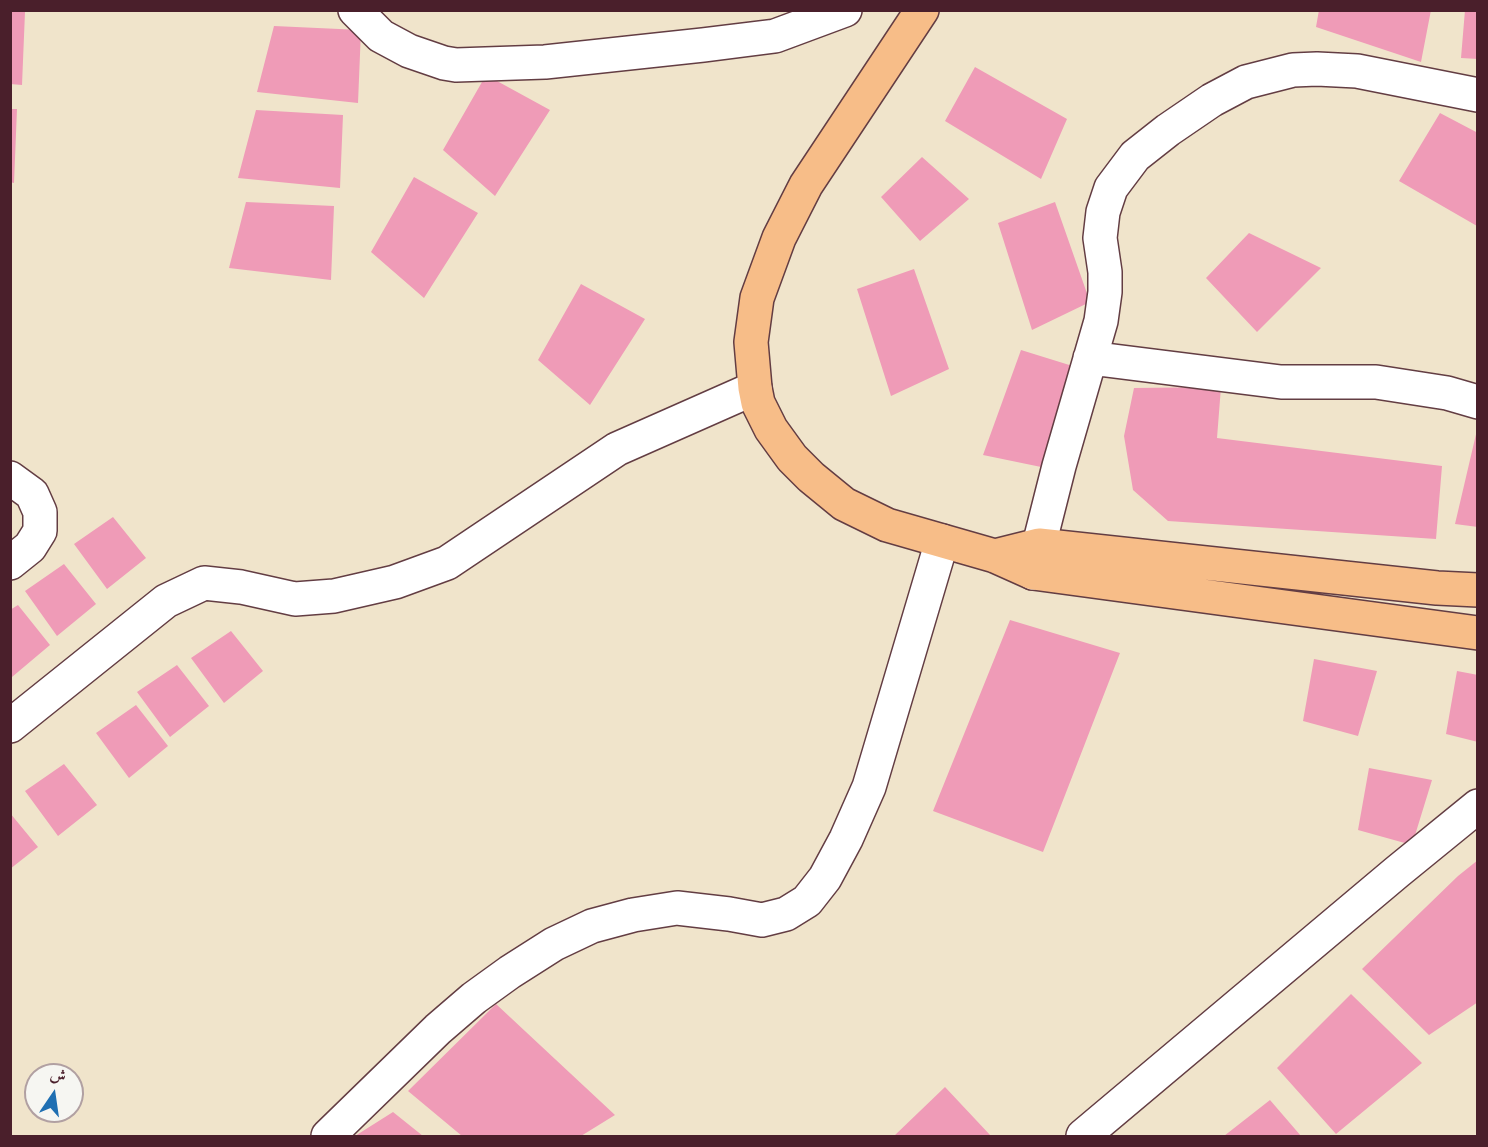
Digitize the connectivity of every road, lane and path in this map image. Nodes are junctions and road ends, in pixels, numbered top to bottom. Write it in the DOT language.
graph roads {
  1 [pos="355,10"];
  2 [pos="845,10"];
  3 [pos="919,13"];
  4 [pos="1478,95"];
  5 [pos="1090,358"];
  6 [pos="755,388"];
  7 [pos="1478,402"];
  8 [pos="10,478"];
  9 [pos="942,541"];
  10 [pos="1036,559"];
  11 [pos="10,562"];
  12 [pos="1478,590"];
  13 [pos="1478,633"];
  14 [pos="10,726"];
  15 [pos="1478,806"];
  16 [pos="328,1137"];
  17 [pos="1083,1137"];
  1 -- 2 [label="street"];
  3 -- 6 [label="main road"];
  4 -- 5 [label="street"];
  5 -- 7 [label="street"];
  5 -- 10 [label="street"];
  6 -- 9 [label="main road"];
  6 -- 14 [label="street"];
  8 -- 11 [label="street"];
  9 -- 10 [label="main road"];
  9 -- 16 [label="street"];
  10 -- 12 [label="main road"];
  10 -- 13 [label="main road"];
  15 -- 17 [label="street"];
}
